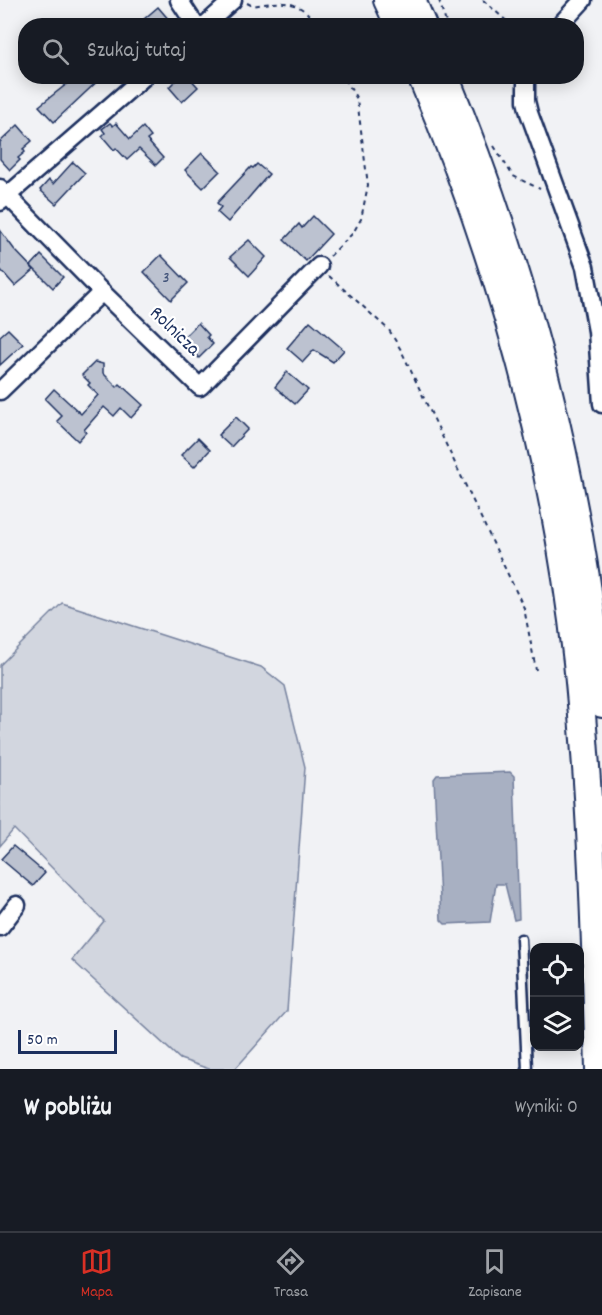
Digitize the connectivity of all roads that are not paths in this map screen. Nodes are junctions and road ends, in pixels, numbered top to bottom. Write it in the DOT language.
graph roads {
  1 [pos="179,0"];
  2 [pos="233,0"];
  3 [pos="387,0"];
  4 [pos="412,0"];
  5 [pos="583,0"];
  6 [pos="191,18"];
  7 [pos="213,18"];
  8 [pos="395,18"];
  9 [pos="420,18"];
  10 [pos="566,18"];
  11 [pos="135,84"];
  12 [pos="424,84"];
  13 [pos="448,84"];
  14 [pos="526,84"];
  15 [pos="2,195"];
  16 [pos="319,266"];
  17 [pos="102,292"];
  18 [pos="0,391"];
  19 [pos="602,404"];
  20 [pos="602,704"];
  21 [pos="17,905"];
  22 [pos="0,927"];
  23 [pos="521,939"];
  24 [pos="527,1069"];
  25 [pos="599,1069"];
  1 -- 6 [label="street"];
  2 -- 7 [label="street"];
  3 -- 8 [label="main road"];
  4 -- 9 [label="main road"];
  5 -- 10 [label="street"];
  11 -- 15 [label="street"];
  12 -- 25 [label="main road"];
  13 -- 20 [label="main road"];
  14 -- 19 [label="street"];
  15 -- 17 [label="street, Rolnicza"];
  16 -- 17 [label="street, Rolnicza"];
  17 -- 18 [label="street"];
  21 -- 22 [label="street"];
  23 -- 24 [label="lane"];
}
